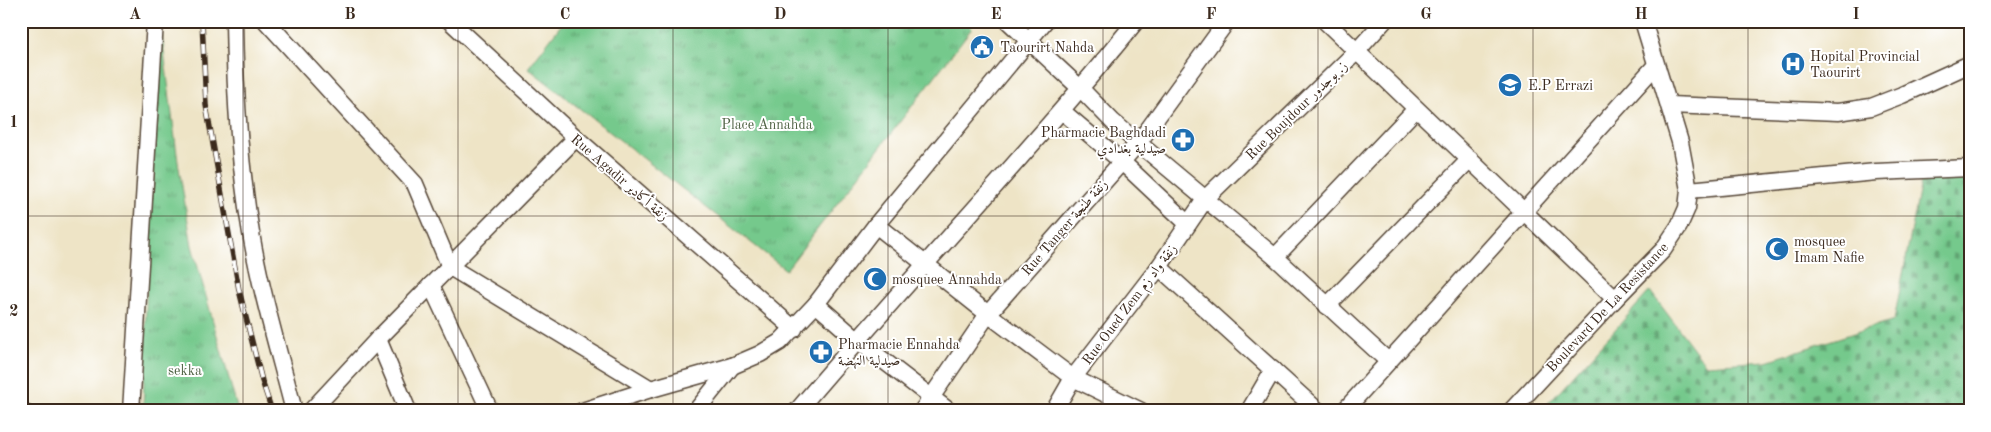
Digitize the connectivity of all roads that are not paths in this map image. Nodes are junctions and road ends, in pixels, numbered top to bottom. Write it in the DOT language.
graph roads {
  1 [pos="155,21"];
  2 [pos="234,21"];
  3 [pos="266,21"];
  4 [pos="450,21"];
  5 [pos="1008,21"];
  6 [pos="1044,21"];
  7 [pos="1136,21"];
  8 [pos="1227,21"];
  9 [pos="1324,21"];
  10 [pos="1384,21"];
  11 [pos="1644,21"];
  12 [pos="1029,40"];
  13 [pos="1356,52"];
  14 [pos="1970,64"];
  15 [pos="1656,66"];
  16 [pos="1081,89"];
  17 [pos="1669,105"];
  18 [pos="1416,109"];
  19 [pos="1062,111"];
  20 [pos="576,138"];
  21 [pos="1139,142"];
  22 [pos="1470,159"];
  23 [pos="1121,161"];
  24 [pos="1970,168"];
  25 [pos="1689,190"];
  26 [pos="1206,198"];
  27 [pos="1525,213"];
  28 [pos="1188,224"];
  29 [pos="876,225"];
  30 [pos="1275,257"];
  31 [pos="926,265"];
  32 [pos="1159,266"];
  33 [pos="450,267"];
  34 [pos="432,285"];
  35 [pos="1615,299"];
  36 [pos="816,304"];
  37 [pos="1327,306"];
  38 [pos="988,314"];
  39 [pos="794,328"];
  40 [pos="378,339"];
  41 [pos="857,340"];
  42 [pos="1388,361"];
  43 [pos="732,366"];
  44 [pos="1273,370"];
  45 [pos="1073,378"];
  46 [pos="651,388"];
  47 [pos="927,404"];
  48 [pos="131,411"];
  49 [pos="294,411"];
  50 [pos="311,411"];
  51 [pos="408,411"];
  52 [pos="490,411"];
  53 [pos="582,411"];
  54 [pos="696,411"];
  55 [pos="797,411"];
  56 [pos="949,411"];
  57 [pos="1054,411"];
  58 [pos="1141,411"];
  59 [pos="1249,411"];
  60 [pos="1318,411"];
  61 [pos="1344,411"];
  62 [pos="1511,411"];
  1 -- 48 [label="street"];
  2 -- 49 [label="street"];
  3 -- 33 [label="street"];
  4 -- 20 [label="street, Rue Agadir زنقة أكادير"];
  5 -- 12 [label="street"];
  6 -- 12 [label="street"];
  7 -- 16 [label="street"];
  8 -- 21 [label="street, Rue Tanger زنقة طنجة"];
  9 -- 13 [label="street"];
  10 -- 13 [label="street, Rue Boujdour ز. بوجدور"];
  11 -- 15 [label="street, Boulevard De La Resistance"];
  12 -- 16 [label="street"];
  12 -- 29 [label="street"];
  13 -- 18 [label="street"];
  13 -- 26 [label="street, Rue Boujdour ز. بوجدور"];
  14 -- 17 [label="street"];
  15 -- 17 [label="street, Boulevard De La Resistance"];
  15 -- 27 [label="street"];
  16 -- 19 [label="street"];
  16 -- 21 [label="street"];
  17 -- 25 [label="street, Boulevard De La Resistance"];
  18 -- 22 [label="street"];
  18 -- 30 [label="street"];
  19 -- 23 [label="street"];
  19 -- 31 [label="street"];
  20 -- 33 [label="street"];
  20 -- 39 [label="street, Rue Agadir زنقة أكادير"];
  21 -- 23 [label="street, Rue Tanger زنقة طنجة"];
  21 -- 26 [label="street"];
  22 -- 27 [label="street"];
  22 -- 37 [label="street"];
  23 -- 28 [label="street"];
  23 -- 38 [label="street, Rue Tanger زنقة طنجة"];
  24 -- 25 [label="street"];
  25 -- 35 [label="street, Boulevard De La Resistance"];
  26 -- 28 [label="street, Rue Oued Zem زنقة واد زم"];
  26 -- 30 [label="street"];
  27 -- 35 [label="street"];
  27 -- 42 [label="street"];
  28 -- 32 [label="street, Rue Oued Zem زنقة واد زم"];
  29 -- 31 [label="street"];
  29 -- 36 [label="street"];
  30 -- 37 [label="street"];
  31 -- 38 [label="street"];
  31 -- 41 [label="street"];
  32 -- 44 [label="street"];
  32 -- 45 [label="street, Rue Oued Zem زنقة واد زم"];
  33 -- 34 [label="street"];
  33 -- 46 [label="street"];
  34 -- 40 [label="street"];
  34 -- 52 [label="street"];
  35 -- 62 [label="street, Boulevard De La Resistance"];
  36 -- 39 [label="street"];
  36 -- 41 [label="street"];
  37 -- 42 [label="street"];
  38 -- 45 [label="street"];
  38 -- 47 [label="street, Rue Tanger زنقة طنجة"];
  39 -- 43 [label="street"];
  40 -- 50 [label="street"];
  40 -- 51 [label="street"];
  41 -- 47 [label="street"];
  41 -- 55 [label="street"];
  42 -- 61 [label="street"];
  43 -- 46 [label="street"];
  43 -- 54 [label="street"];
  44 -- 59 [label="street"];
  44 -- 60 [label="street"];
  45 -- 57 [label="street, Rue Oued Zem زنقة واد زم"];
  45 -- 58 [label="street"];
  46 -- 53 [label="street"];
  47 -- 56 [label="street"];
}
